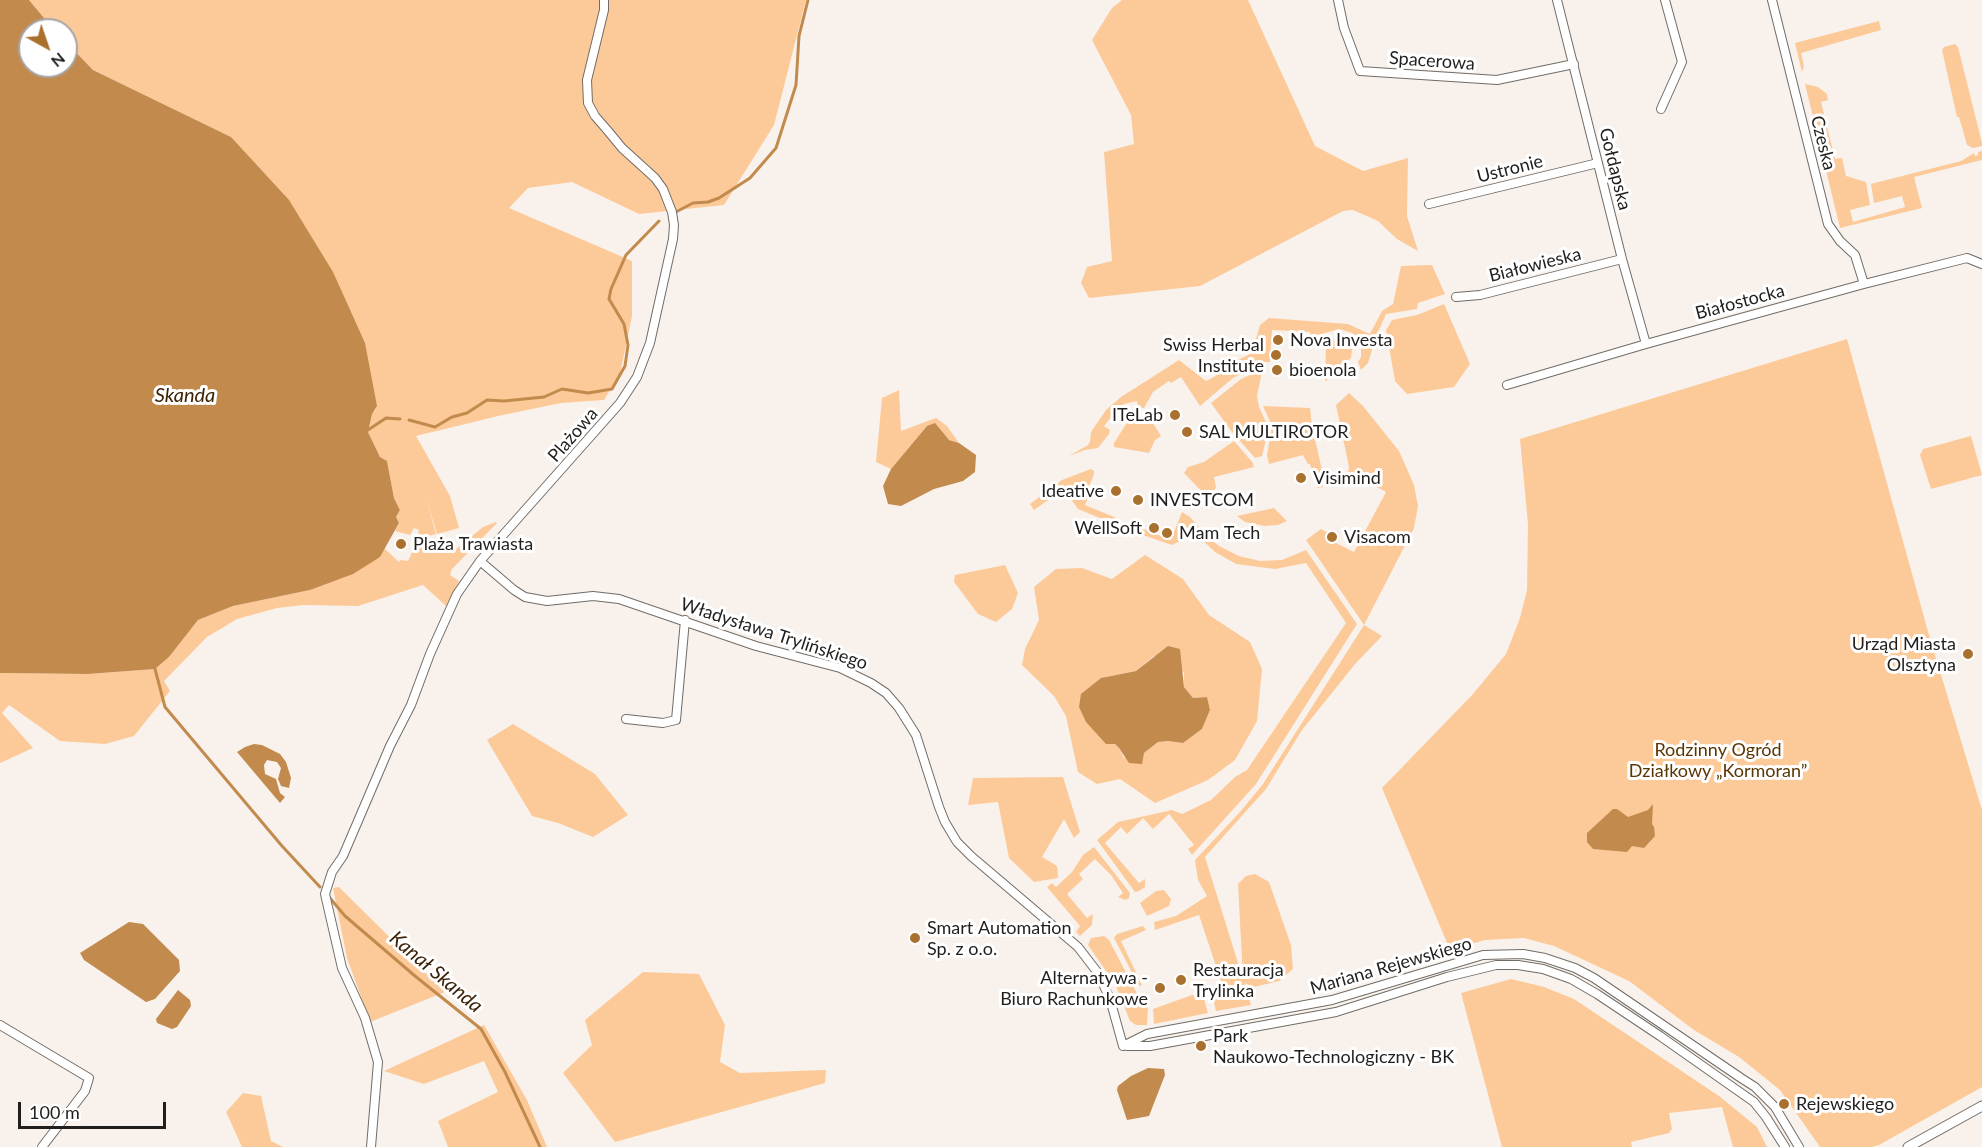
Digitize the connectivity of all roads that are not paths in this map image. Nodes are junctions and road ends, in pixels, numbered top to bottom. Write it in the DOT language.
graph roads {
  1 [pos="604,0"];
  2 [pos="1338,0"];
  3 [pos="1557,0"];
  4 [pos="1665,0"];
  5 [pos="1772,0"];
  6 [pos="1574,64"];
  7 [pos="1661,109"];
  8 [pos="1598,163"];
  9 [pos="1429,204"];
  10 [pos="1622,259"];
  11 [pos="1982,264"];
  12 [pos="1864,284"];
  13 [pos="1456,297"];
  14 [pos="1646,344"];
  15 [pos="1507,385"];
  16 [pos="480,561"];
  17 [pos="684,620"];
  18 [pos="626,719"];
  19 [pos="0,1025"];
  20 [pos="1123,1046"];
  21 [pos="1982,1106"];
  22 [pos="42,1147"];
  23 [pos="371,1147"];
  24 [pos="1785,1147"];
  25 [pos="1799,1147"];
  26 [pos="1908,1147"];
  1 -- 16 [label="street, Plażowa"];
  2 -- 6 [label="street, Spacerowa"];
  3 -- 6 [label="street, Gołdapska"];
  4 -- 7 [label="street"];
  5 -- 12 [label="street, Czeska"];
  6 -- 8 [label="street, Gołdapska"];
  8 -- 9 [label="street, Ustronie"];
  8 -- 10 [label="street, Gołdapska"];
  10 -- 13 [label="street, Białowieska"];
  10 -- 14 [label="street, Gołdapska"];
  11 -- 12 [label="street, Białostocka"];
  12 -- 14 [label="street, Białostocka"];
  14 -- 15 [label="street, Białostocka"];
  16 -- 17 [label="street, Władysława Trylińskiego"];
  16 -- 23 [label="street, Plażowa"];
  17 -- 18 [label="street"];
  17 -- 20 [label="street, Władysława Trylińskiego"];
  19 -- 22 [label="street"];
  20 -- 24 [label="street, Mariana Rejewskiego"];
  20 -- 25 [label="street, Mariana Rejewskiego"];
  21 -- 26 [label="street"];
}
